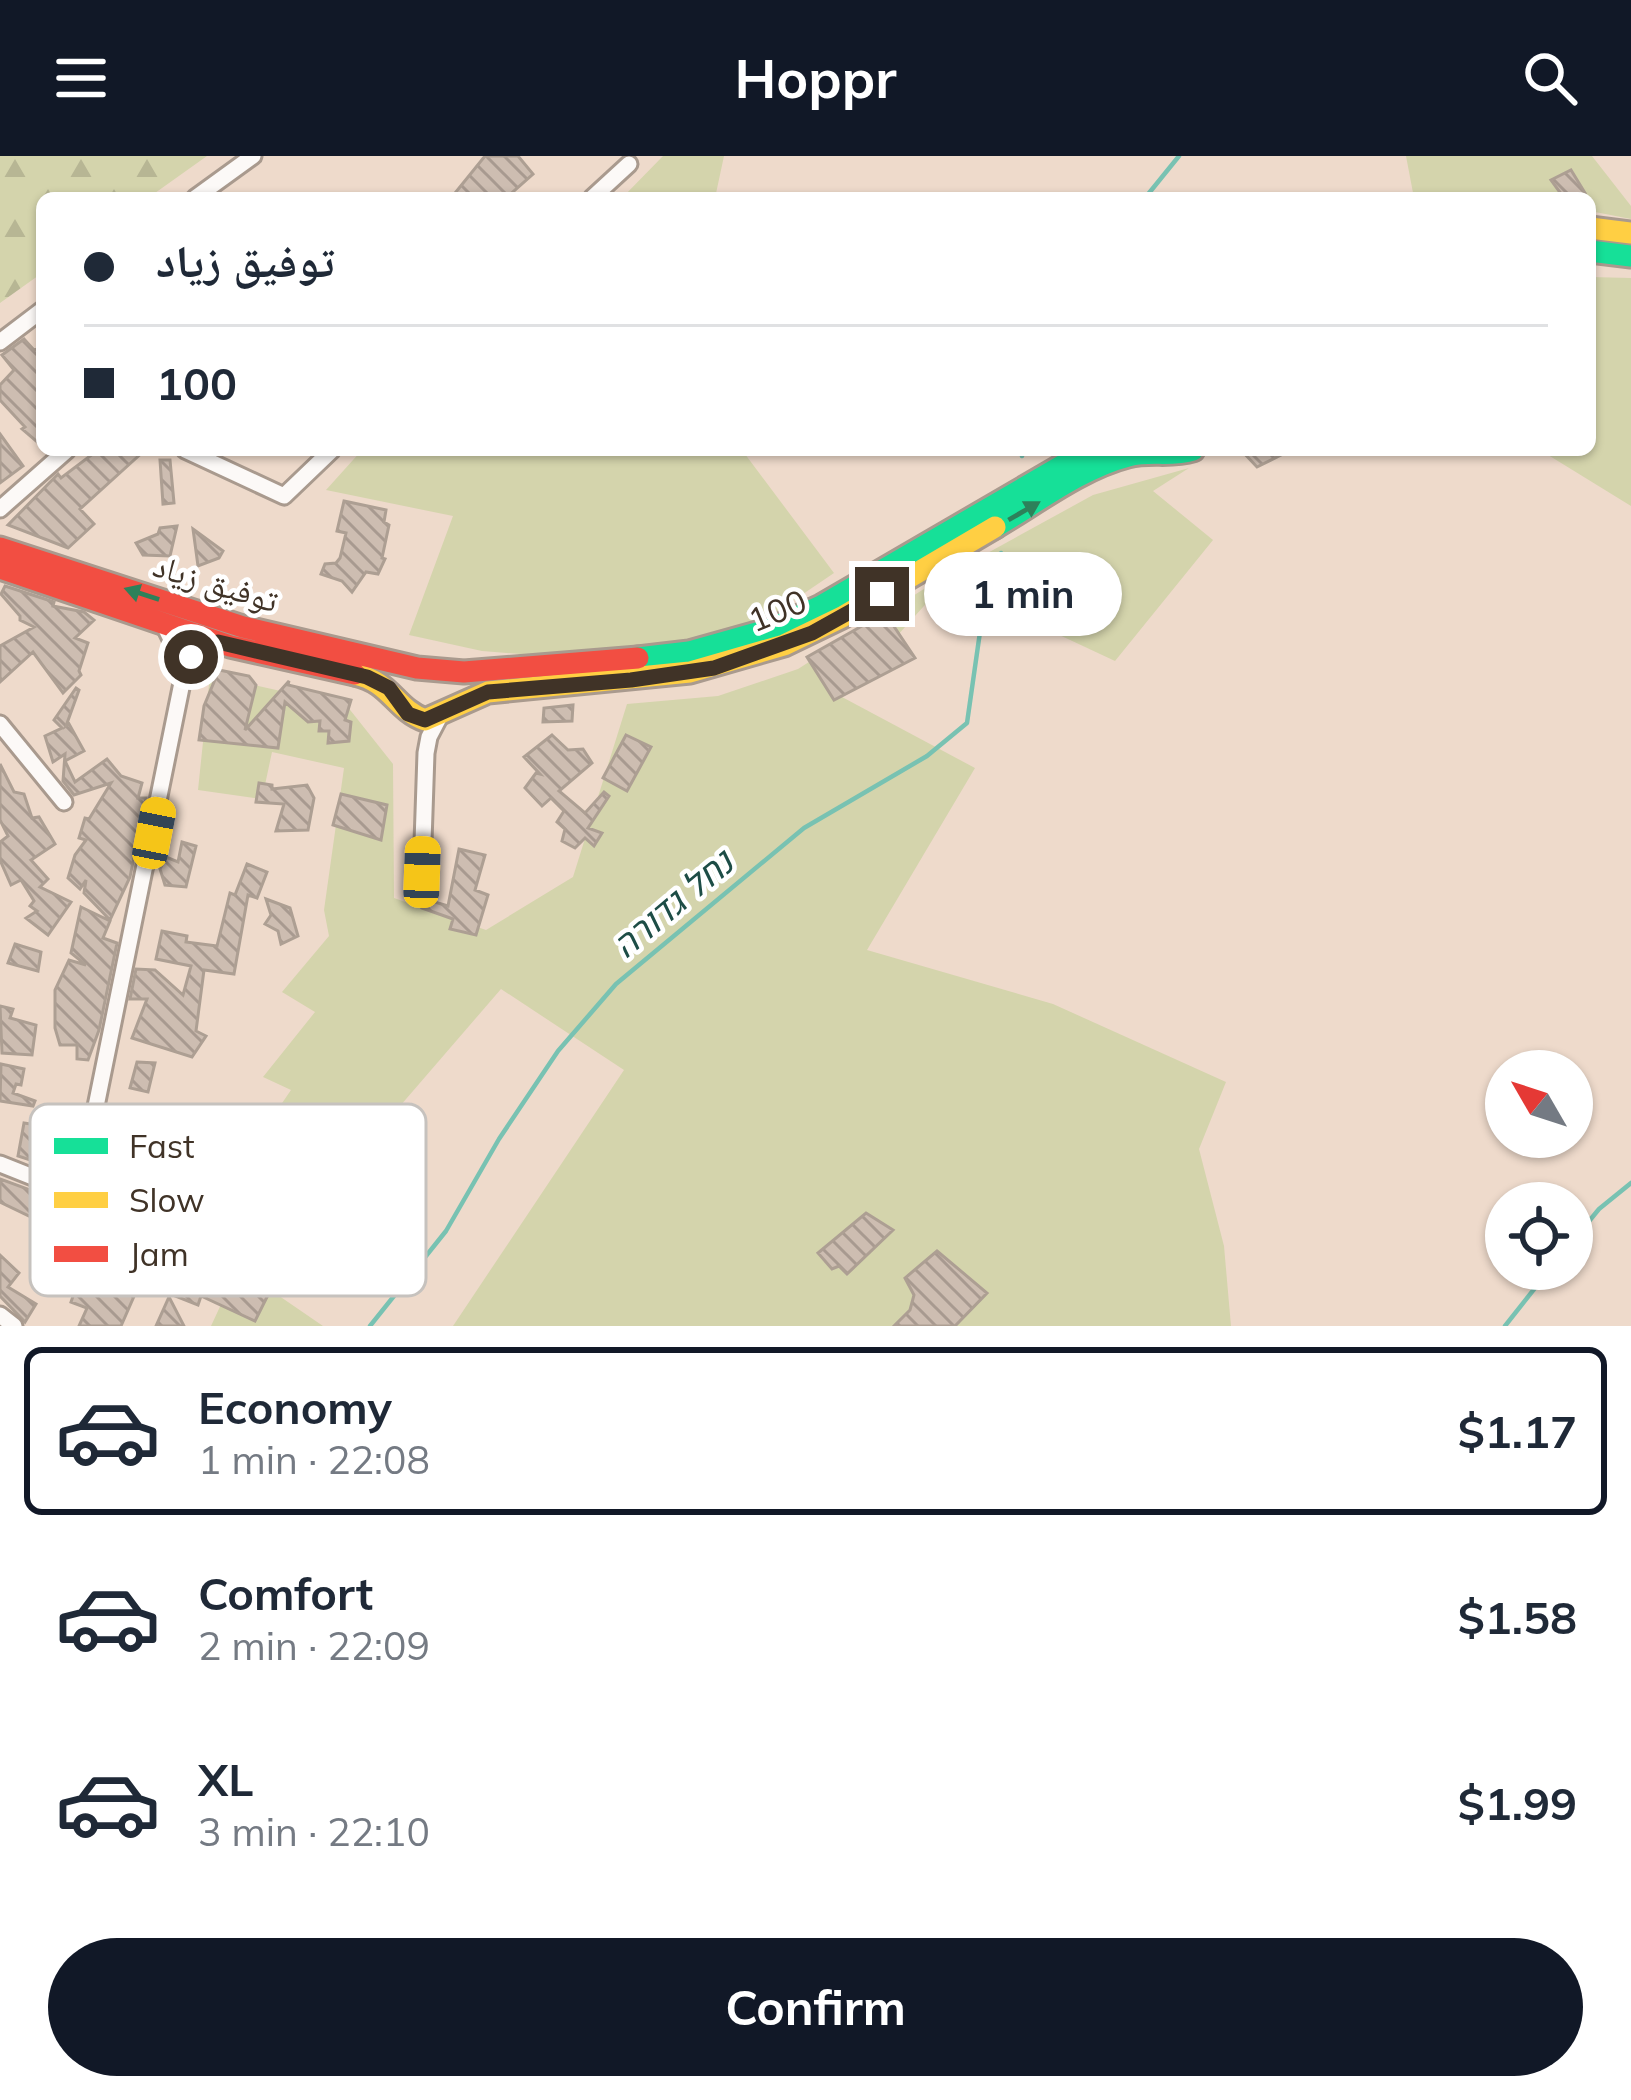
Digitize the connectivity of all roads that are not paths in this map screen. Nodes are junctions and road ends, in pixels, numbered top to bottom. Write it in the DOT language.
graph roads {
  1 [pos="253,156"];
  2 [pos="629,164"];
  3 [pos="203,192"];
  4 [pos="599,192"];
  5 [pos="1596,228"];
  6 [pos="1631,233"];
  7 [pos="1596,251"];
  8 [pos="1631,256"];
  9 [pos="36,315"];
  10 [pos="0,342"];
  11 [pos="60,456"];
  12 [pos="198,456"];
  13 [pos="326,456"];
  14 [pos="1079,456"];
  15 [pos="1127,456"];
  16 [pos="0,509"];
  17 [pos="0,548"];
  18 [pos="0,568"];
  19 [pos="163,623"];
  20 [pos="218,642"];
  21 [pos="185,668"];
  22 [pos="427,668"];
  23 [pos="405,709"];
  24 [pos="444,712"];
  25 [pos="0,724"];
  26 [pos="426,753"];
  27 [pos="64,802"];
  28 [pos="422,872"];
  29 [pos="96,1104"];
  30 [pos="0,1164"];
  31 [pos="30,1176"];
  32 [pos="0,1315"];
  33 [pos="14,1326"];
  1 -- 3 [label="street"];
  2 -- 4 [label="street"];
  5 -- 6 [label="main road"];
  7 -- 8 [label="main road"];
  9 -- 10 [label="street"];
  11 -- 16 [label="street"];
  12 -- 13 [label="street"];
  14 -- 22 [label="main road, 100"];
  24 -- 15 [label="main road, 100, one-way"];
  22 -- 17 [label="main road, توفيق زياد, one-way"];
  18 -- 19 [label="main road, توفيق زياد"];
  19 -- 20 [label="main road, توفيق زياد"];
  19 -- 21 [label="street"];
  20 -- 21 [label="street"];
  20 -- 23 [label="main road, توفيق زياد"];
  21 -- 29 [label="street"];
  22 -- 23 [label="main road"];
  22 -- 24 [label="main road"];
  23 -- 24 [label="main road"];
  23 -- 26 [label="street"];
  24 -- 26 [label="street"];
  25 -- 27 [label="street"];
  26 -- 28 [label="street"];
  30 -- 31 [label="street"];
  32 -- 33 [label="street"];
}
